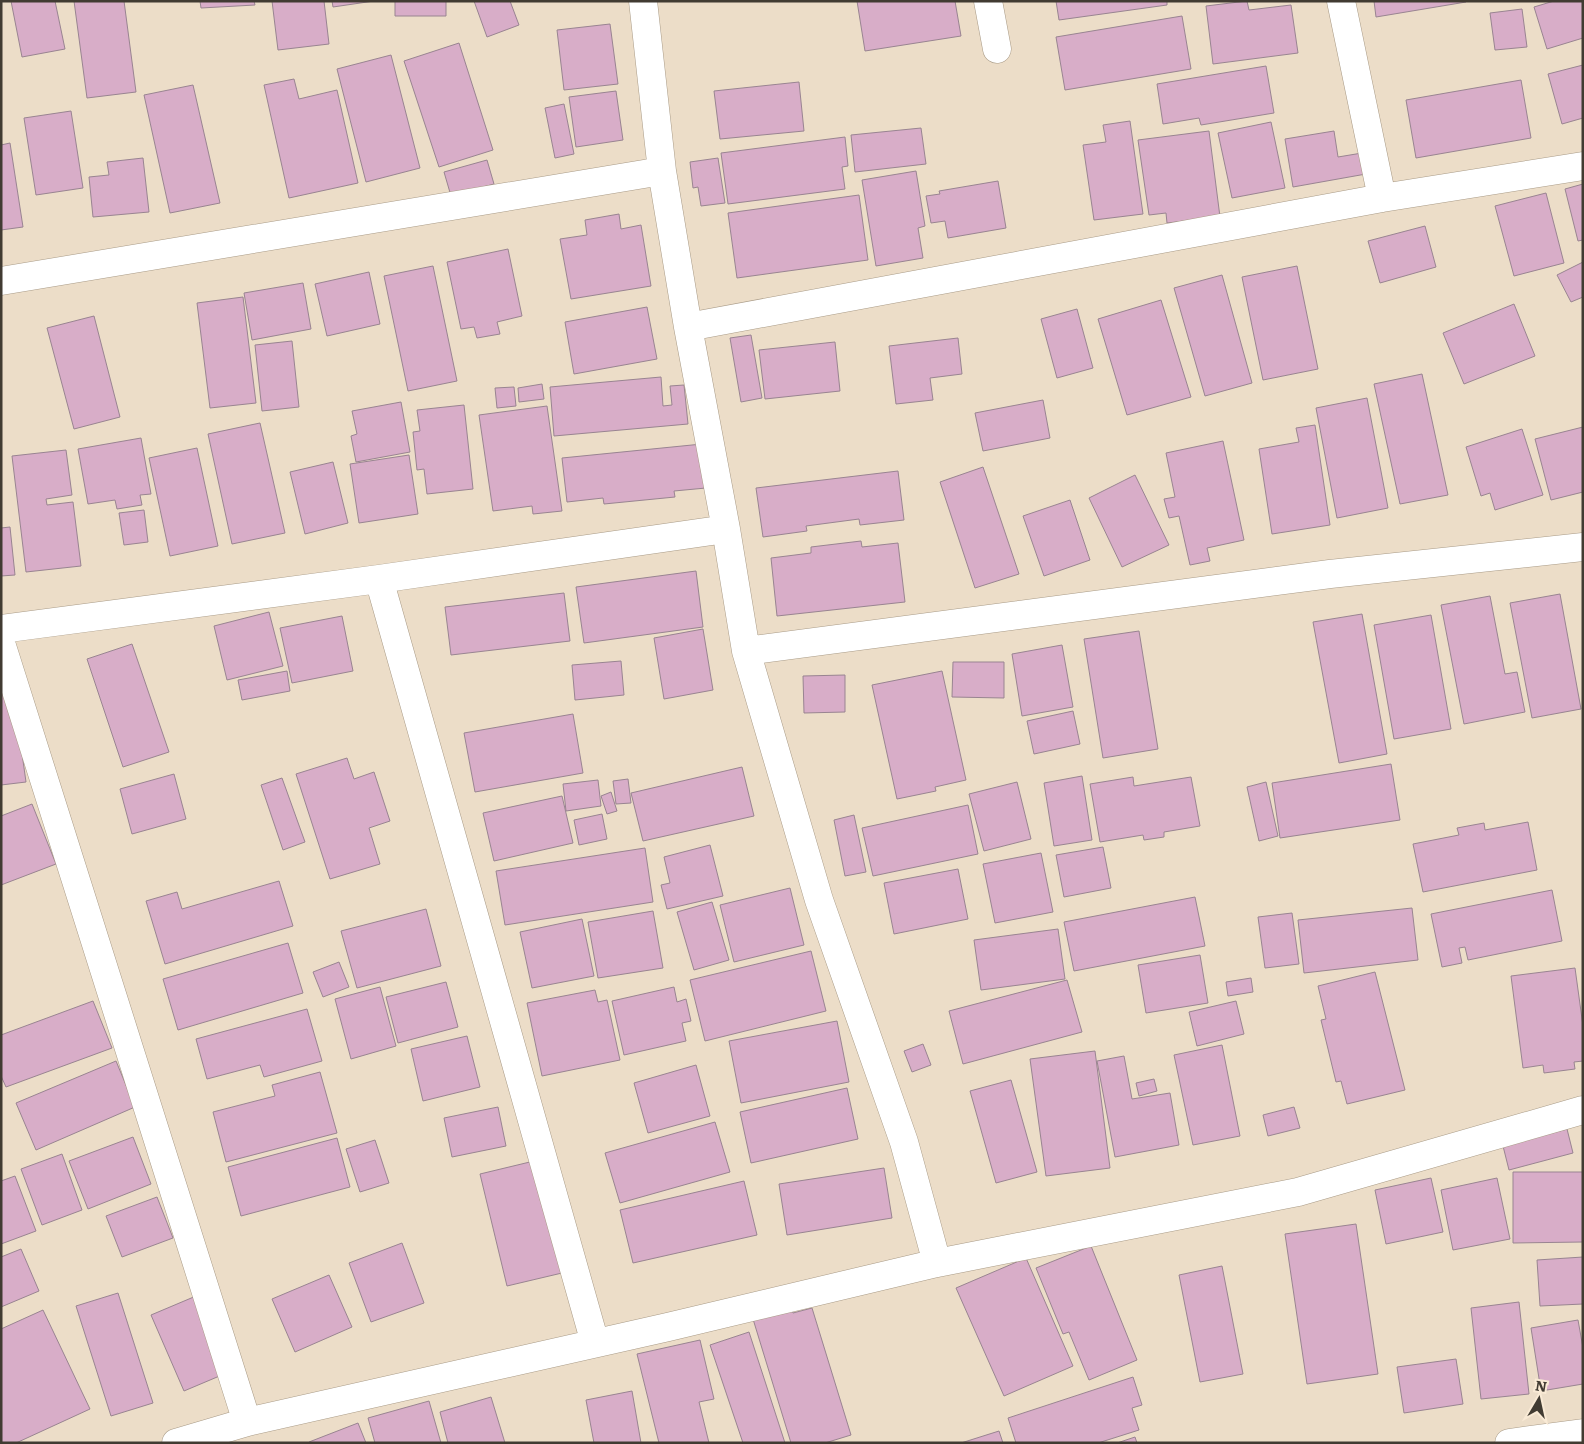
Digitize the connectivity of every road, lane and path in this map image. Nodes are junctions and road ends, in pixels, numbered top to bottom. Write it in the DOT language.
graph roads {
  1 [pos="643,1"];
  2 [pos="988,1"];
  3 [pos="1341,1"];
  4 [pos="997,50"];
  5 [pos="1583,166"];
  6 [pos="662,170"];
  7 [pos="1382,198"];
  8 [pos="1,281"];
  9 [pos="688,327"];
  10 [pos="726,529"];
  11 [pos="1583,547"];
  12 [pos="379,579"];
  13 [pos="1,629"];
  14 [pos="1,643"];
  15 [pos="746,651"];
  16 [pos="1583,1110"];
  17 [pos="937,1263"];
  18 [pos="595,1343"];
  19 [pos="247,1422"];
  20 [pos="1583,1433"];
  21 [pos="176,1443"];
  22 [pos="1508,1443"];
  1 -- 6 [label="street"];
  2 -- 4 [label="street"];
  3 -- 7 [label="street"];
  5 -- 7 [label="street"];
  6 -- 8 [label="street"];
  6 -- 9 [label="street"];
  7 -- 9 [label="street"];
  9 -- 10 [label="street"];
  10 -- 12 [label="street"];
  10 -- 15 [label="street"];
  11 -- 15 [label="street"];
  12 -- 13 [label="street"];
  12 -- 18 [label="street"];
  14 -- 19 [label="street"];
  15 -- 17 [label="street"];
  16 -- 17 [label="street"];
  17 -- 18 [label="street"];
  18 -- 19 [label="street"];
  19 -- 21 [label="street"];
  20 -- 22 [label="street"];
}
